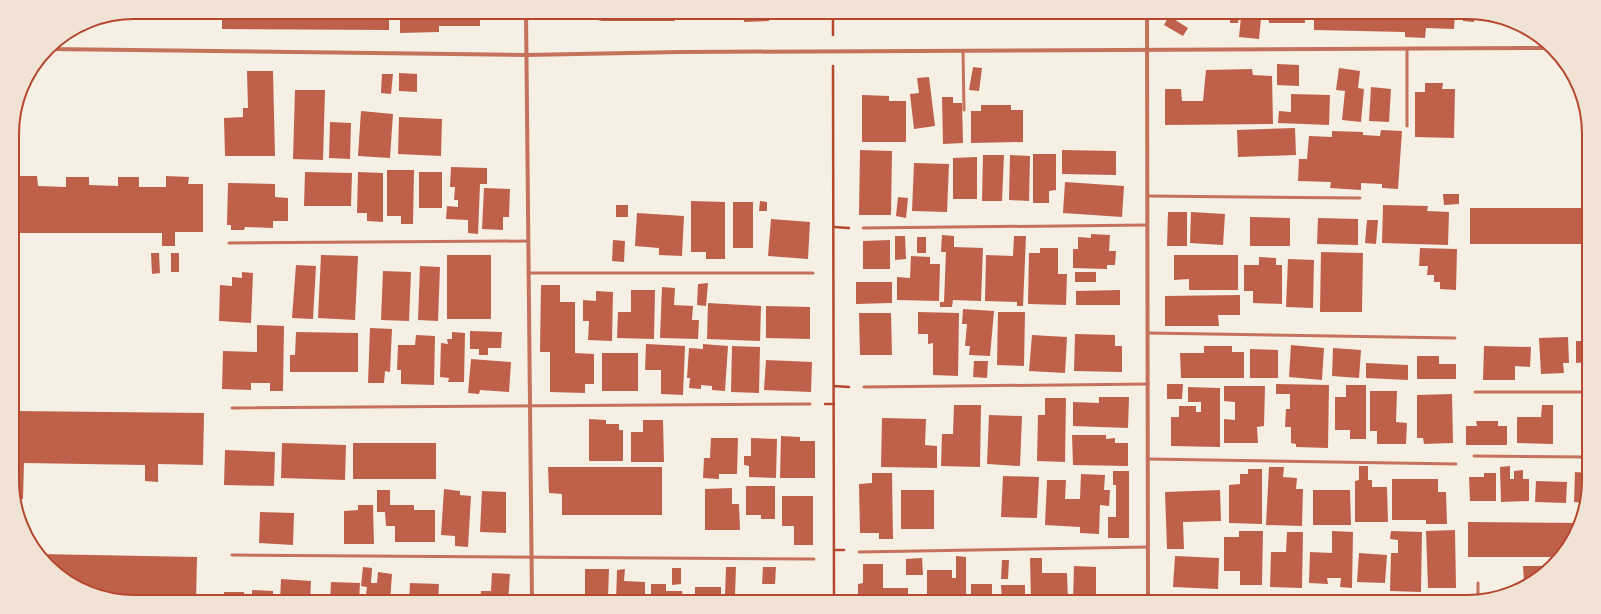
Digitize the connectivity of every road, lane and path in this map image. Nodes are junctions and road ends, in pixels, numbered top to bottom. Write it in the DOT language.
graph roads {
  1 [pos="526,19"];
  2 [pos="833,19"];
  3 [pos="1147,19"];
  4 [pos="1543,48"];
  5 [pos="57,49"];
  6 [pos="1407,49"];
  7 [pos="1147,50"];
  8 [pos="963,51"];
  9 [pos="833,52"];
  10 [pos="526,55"];
  11 [pos="964,110"];
  12 [pos="1407,126"];
  13 [pos="1147,196"];
  14 [pos="1360,198"];
  15 [pos="1147,225"];
  16 [pos="863,228"];
  17 [pos="528,241"];
  18 [pos="229,243"];
  19 [pos="528,273"];
  20 [pos="813,273"];
  21 [pos="1148,333"];
  22 [pos="1455,338"];
  23 [pos="1148,384"];
  24 [pos="864,387"];
  25 [pos="1475,392"];
  26 [pos="1582,392"];
  27 [pos="810,404"];
  28 [pos="530,407"];
  29 [pos="232,408"];
  30 [pos="1474,456"];
  31 [pos="1582,457"];
  32 [pos="1148,459"];
  33 [pos="1456,464"];
  34 [pos="1148,547"];
  35 [pos="859,552"];
  36 [pos="232,555"];
  37 [pos="532,558"];
  38 [pos="814,559"];
  39 [pos="1478,583"];
  40 [pos="1478,594"];
  41 [pos="532,595"];
  42 [pos="834,595"];
  43 [pos="1148,595"];
  1 -- 10 [label="street"];
  2 -- 9 [label="path"];
  3 -- 7 [label="street"];
  4 -- 6 [label="street"];
  5 -- 10 [label="street"];
  6 -- 7 [label="street"];
  6 -- 12 [label="lane"];
  7 -- 8 [label="street"];
  7 -- 13 [label="street"];
  8 -- 9 [label="street"];
  8 -- 11 [label="lane"];
  9 -- 10 [label="street"];
  9 -- 42 [label="path"];
  10 -- 17 [label="street"];
  13 -- 14 [label="lane"];
  13 -- 15 [label="street"];
  15 -- 16 [label="lane"];
  15 -- 21 [label="street"];
  17 -- 18 [label="lane"];
  17 -- 19 [label="street"];
  19 -- 20 [label="lane"];
  19 -- 28 [label="street"];
  21 -- 22 [label="lane"];
  21 -- 23 [label="street"];
  23 -- 24 [label="lane"];
  23 -- 32 [label="street"];
  25 -- 26 [label="lane"];
  27 -- 28 [label="lane"];
  28 -- 29 [label="lane"];
  28 -- 37 [label="street"];
  30 -- 31 [label="lane"];
  32 -- 33 [label="lane"];
  32 -- 34 [label="street"];
  34 -- 35 [label="lane"];
  34 -- 43 [label="street"];
  36 -- 37 [label="lane"];
  37 -- 38 [label="lane"];
  37 -- 41 [label="street"];
  39 -- 40 [label="lane"];
}
